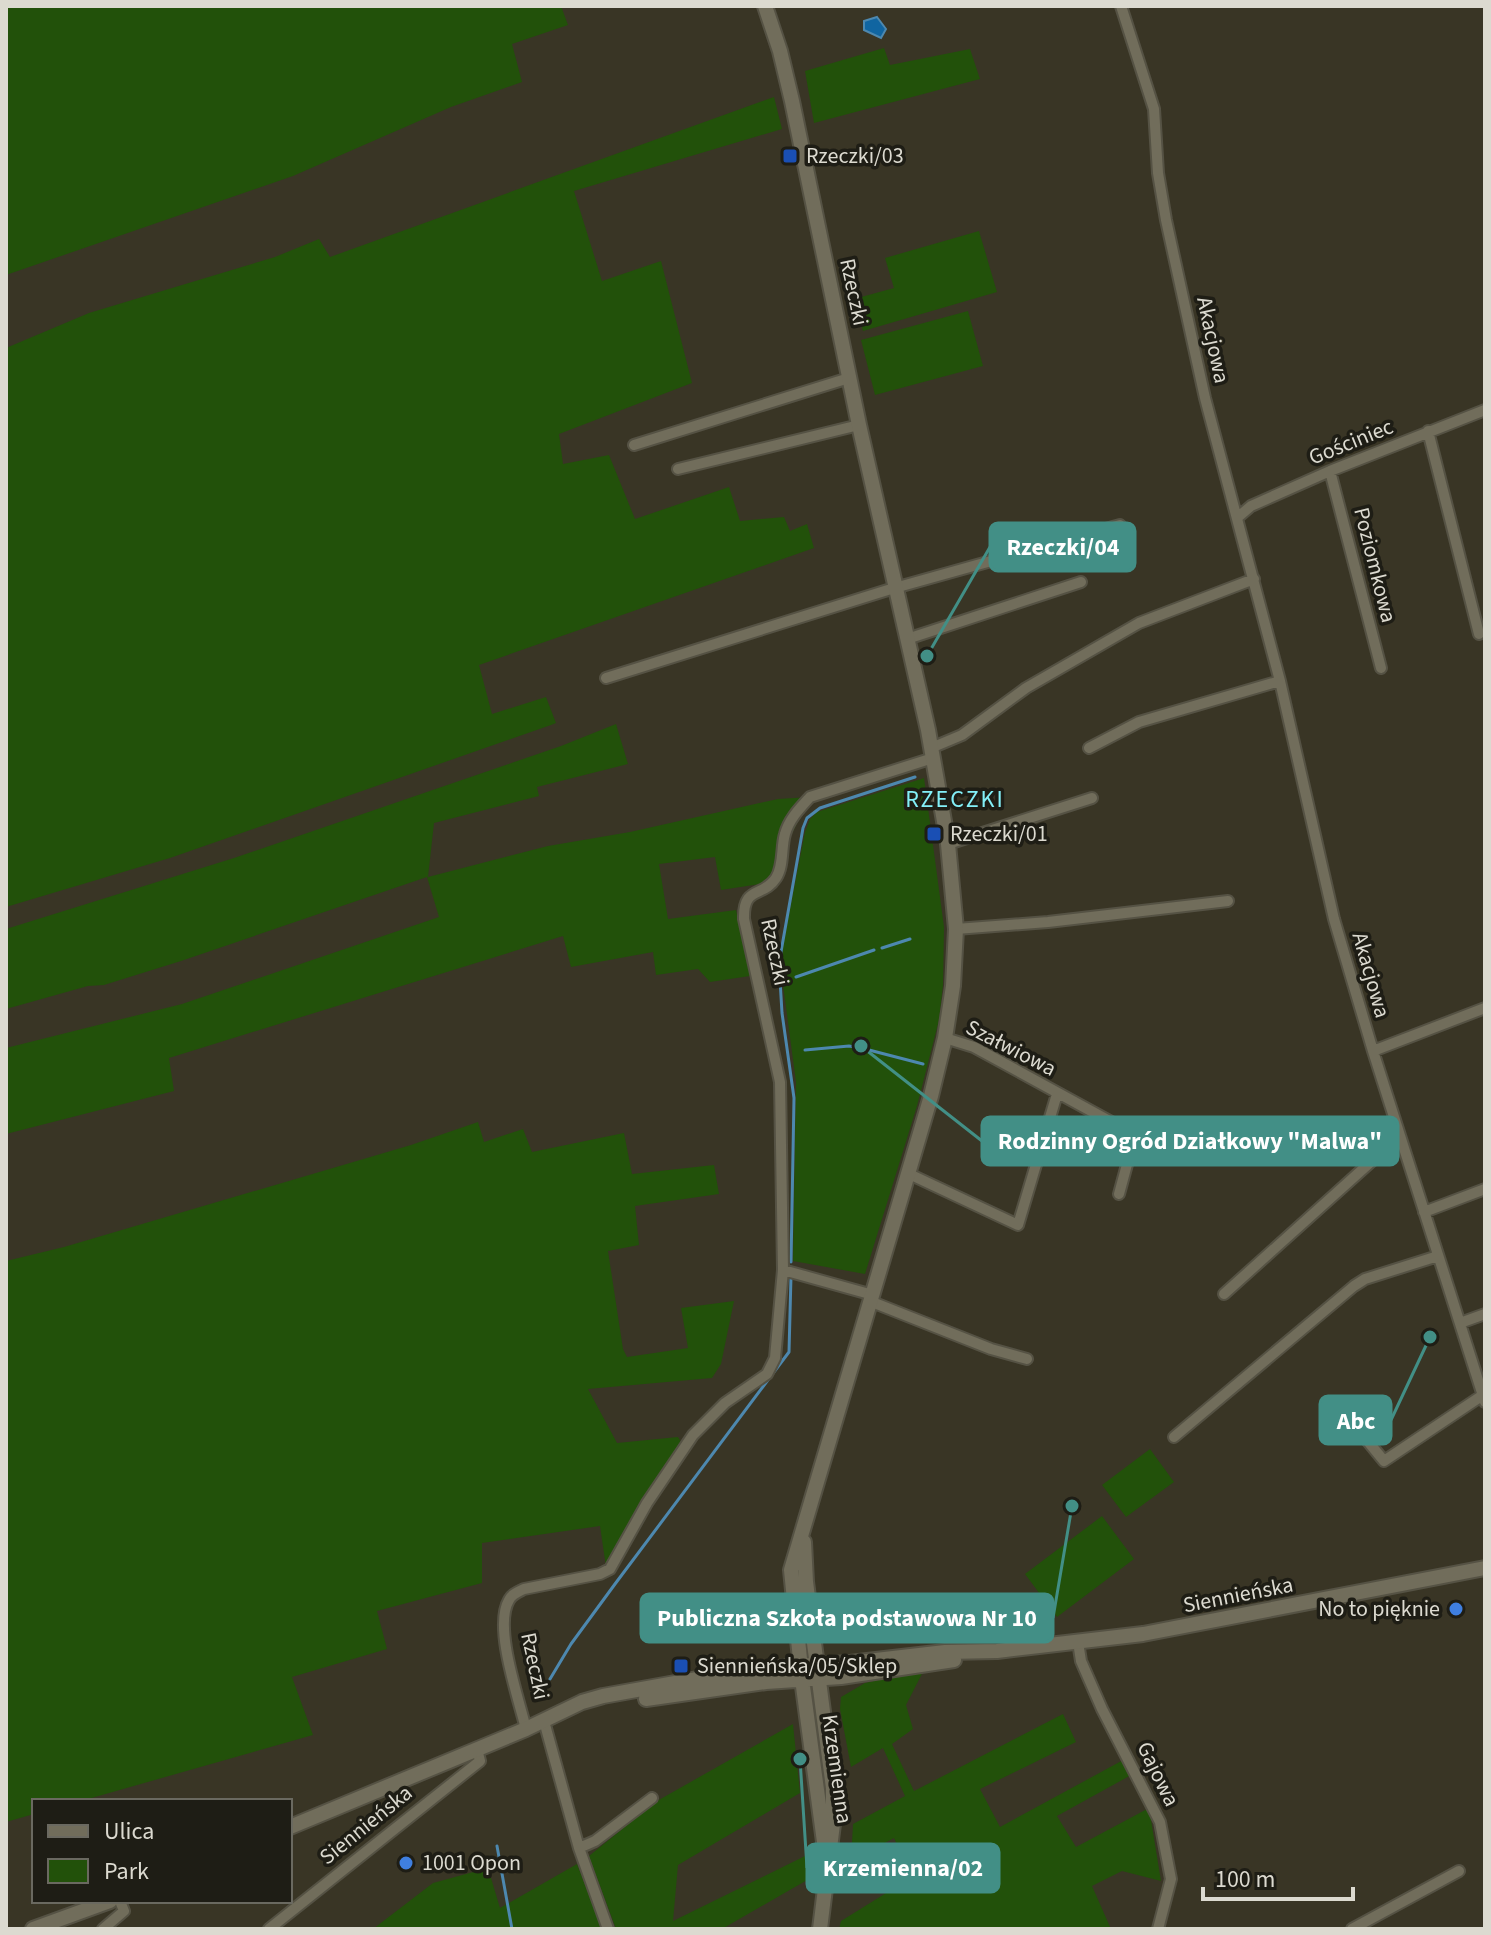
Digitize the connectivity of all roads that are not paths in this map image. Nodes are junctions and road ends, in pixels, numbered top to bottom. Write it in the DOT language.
graph roads {
  1 [pos="765,6"];
  2 [pos="1121,6"];
  3 [pos="849,378"];
  4 [pos="1485,410"];
  5 [pos="859,425"];
  6 [pos="1428,431"];
  7 [pos="634,445"];
  8 [pos="678,469"];
  9 [pos="1330,471"];
  10 [pos="1237,518"];
  11 [pos="1120,525"];
  12 [pos="1254,579"];
  13 [pos="1081,582"];
  14 [pos="896,588"];
  15 [pos="1479,634"];
  16 [pos="907,639"];
  17 [pos="1381,668"];
  18 [pos="606,678"];
  19 [pos="1280,681"];
  20 [pos="1089,748"];
  21 [pos="932,753"];
  22 [pos="1092,798"];
  23 [pos="948,844"];
  24 [pos="1228,901"];
  25 [pos="956,929"];
  26 [pos="1485,1008"];
  27 [pos="945,1038"];
  28 [pos="1373,1051"];
  29 [pos="1057,1094"];
  30 [pos="1400,1138"];
  31 [pos="907,1173"];
  32 [pos="1485,1189"];
  33 [pos="1119,1194"];
  34 [pos="1424,1212"];
  35 [pos="1438,1256"];
  36 [pos="783,1270"];
  37 [pos="1224,1294"];
  38 [pos="872,1298"];
  39 [pos="1485,1314"];
  40 [pos="1460,1323"];
  41 [pos="1027,1359"];
  42 [pos="1484,1398"];
  43 [pos="1339,1406"];
  44 [pos="1174,1437"];
  45 [pos="804,1530"];
  46 [pos="1485,1568"];
  47 [pos="1078,1642"];
  48 [pos="818,1672"];
  49 [pos="801,1673"];
  50 [pos="544,1721"];
  51 [pos="526,1729"];
  52 [pos="477,1749"];
  53 [pos="652,1798"];
  54 [pos="292,1826"];
  55 [pos="579,1848"];
  56 [pos="827,1864"];
  57 [pos="1459,1871"];
  58 [pos="104,1903"];
  59 [pos="121,1903"];
  60 [pos="33,1929"];
  61 [pos="103,1929"];
  62 [pos="269,1929"];
  63 [pos="608,1929"];
  64 [pos="820,1929"];
  65 [pos="1158,1929"];
  66 [pos="1352,1929"];
  1 -- 3 [label="main road, Rzeczki"];
  2 -- 10 [label="street, Akacjowa"];
  3 -- 5 [label="main road, Rzeczki"];
  3 -- 7 [label="street"];
  4 -- 6 [label="street, Gościniec"];
  5 -- 8 [label="street"];
  5 -- 14 [label="main road, Rzeczki"];
  6 -- 9 [label="street, Gościniec"];
  6 -- 15 [label="street"];
  9 -- 10 [label="street, Gościniec"];
  9 -- 17 [label="street, Poziomkowa"];
  10 -- 12 [label="street, Akacjowa"];
  11 -- 14 [label="street"];
  12 -- 19 [label="street, Akacjowa"];
  12 -- 21 [label="street, Rzeczki"];
  13 -- 16 [label="street"];
  14 -- 16 [label="main road, Rzeczki"];
  14 -- 18 [label="street"];
  16 -- 21 [label="main road, Rzeczki"];
  19 -- 20 [label="street"];
  19 -- 28 [label="street, Akacjowa"];
  21 -- 23 [label="main road, Rzeczki"];
  21 -- 36 [label="street, Rzeczki"];
  22 -- 23 [label="street"];
  23 -- 25 [label="main road, Rzeczki"];
  24 -- 25 [label="street"];
  25 -- 27 [label="main road, Rzeczki"];
  26 -- 28 [label="street"];
  27 -- 29 [label="street, Szałwiowa"];
  27 -- 31 [label="main road, Rzeczki"];
  28 -- 30 [label="street, Akacjowa"];
  29 -- 31 [label="street, Szałwiowa"];
  29 -- 33 [label="street, Szałwiowa"];
  30 -- 34 [label="street, Akacjowa"];
  30 -- 37 [label="street"];
  31 -- 38 [label="main road, Rzeczki"];
  32 -- 34 [label="street"];
  34 -- 35 [label="street, Akacjowa"];
  35 -- 40 [label="street, Akacjowa"];
  35 -- 44 [label="street"];
  36 -- 38 [label="street"];
  36 -- 51 [label="street, Rzeczki"];
  38 -- 41 [label="street"];
  38 -- 45 [label="main road, Rzeczki"];
  39 -- 40 [label="street"];
  40 -- 42 [label="street, Akacjowa"];
  42 -- 43 [label="street, Akacjowa"];
  45 -- 48 [label="main road, Rzeczki"];
  45 -- 49 [label="main road, Rzeczki"];
  46 -- 47 [label="main road, Siennieńska"];
  47 -- 48 [label="main road, Siennieńska"];
  47 -- 65 [label="street, Gajowa"];
  48 -- 49 [label="main road, Siennieńska"];
  48 -- 56 [label="main road, Krzemienna"];
  49 -- 50 [label="main road, Siennieńska"];
  49 -- 56 [label="main road, Krzemienna"];
  50 -- 51 [label="main road, Siennieńska"];
  50 -- 55 [label="street"];
  51 -- 52 [label="main road, Siennieńska"];
  52 -- 54 [label="main road, Siennieńska"];
  52 -- 62 [label="street, Siennieńska"];
  53 -- 55 [label="street"];
  55 -- 63 [label="street"];
  56 -- 64 [label="main road, Krzemienna"];
  57 -- 66 [label="street"];
  58 -- 60 [label="main road"];
  59 -- 61 [label="street"];
}
